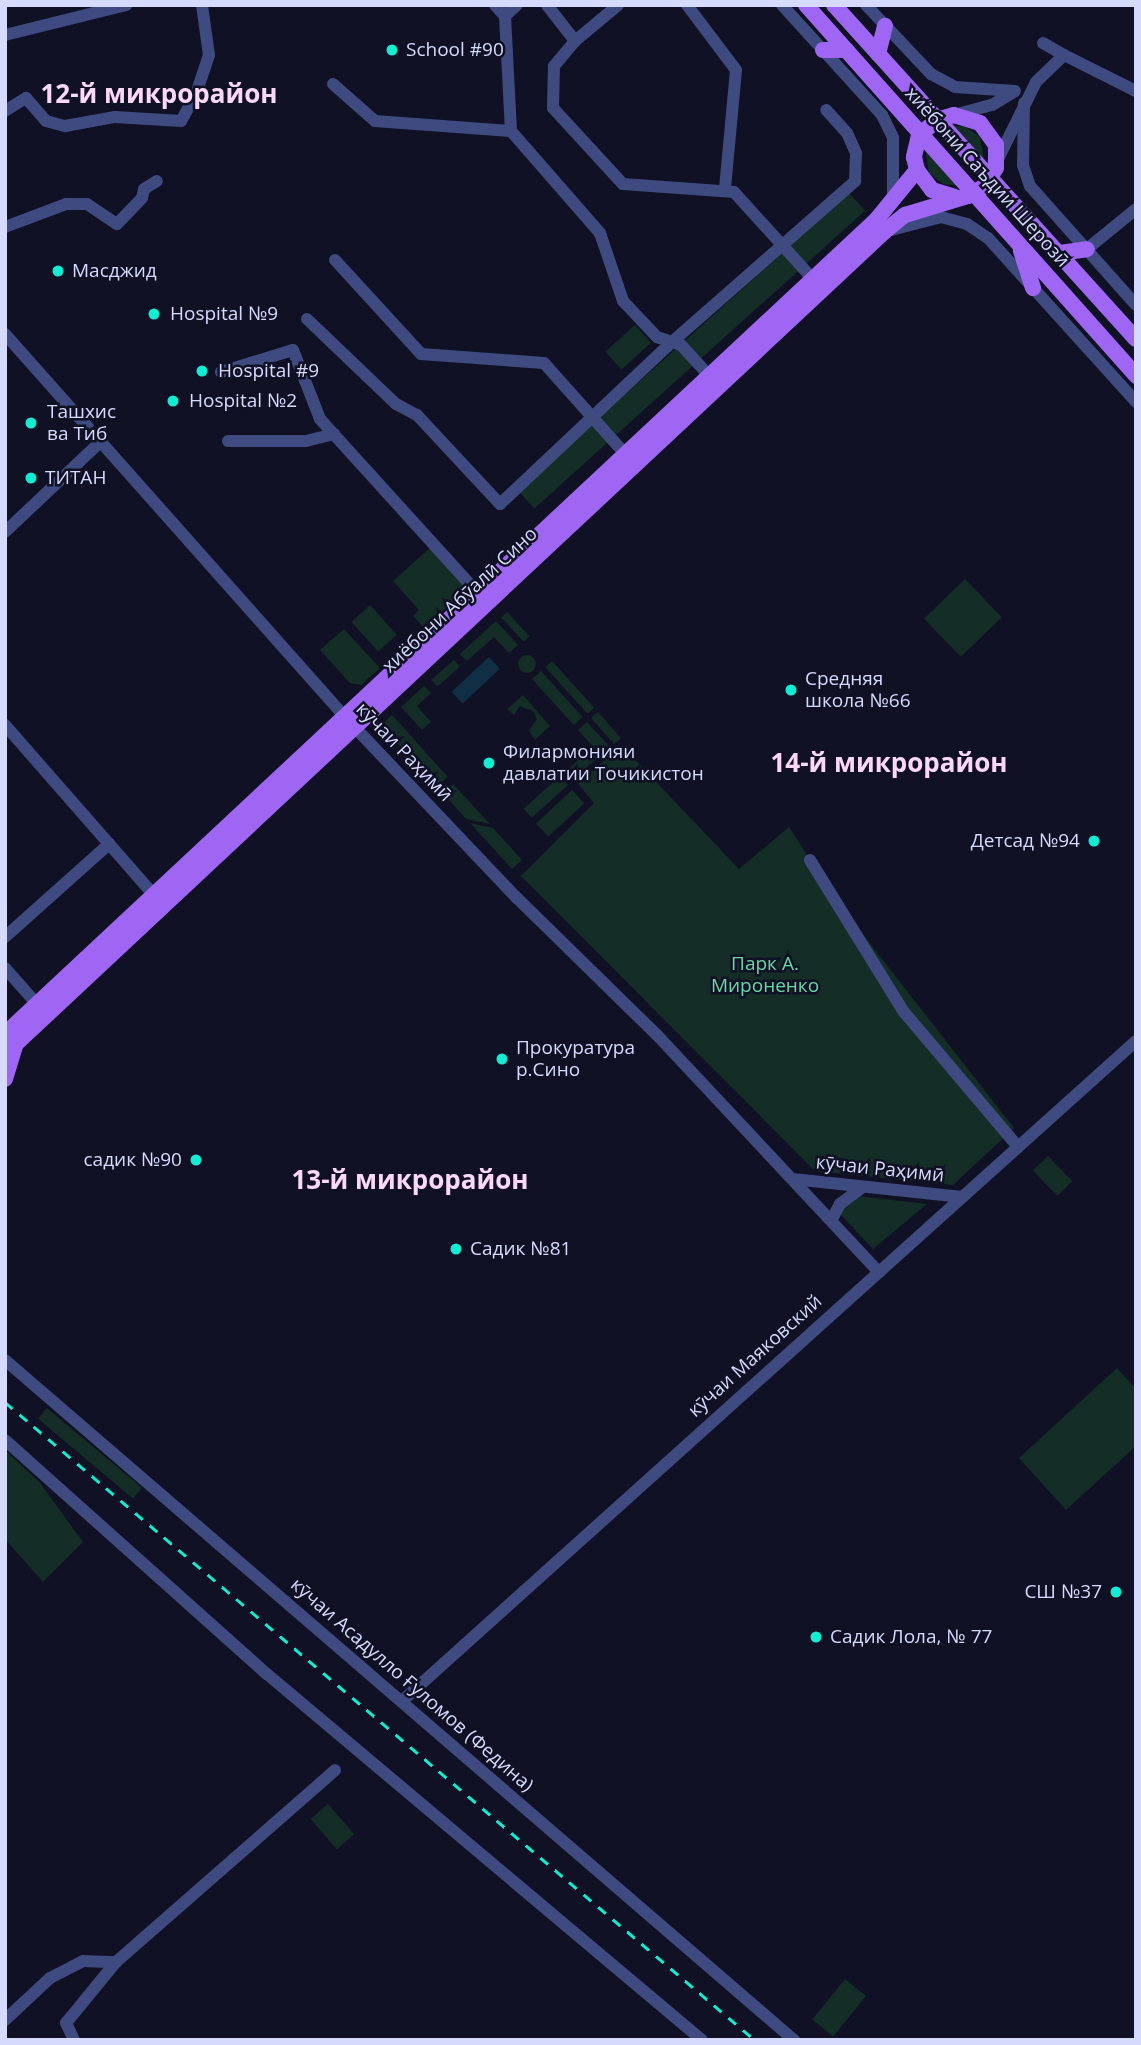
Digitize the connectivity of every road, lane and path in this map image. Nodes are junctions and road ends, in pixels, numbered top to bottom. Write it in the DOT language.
graph roads {
  1 [pos="126,5"];
  2 [pos="202,5"];
  3 [pos="495,5"];
  4 [pos="517,5"];
  5 [pos="547,5"];
  6 [pos="618,5"];
  7 [pos="687,5"];
  8 [pos="782,5"];
  9 [pos="806,5"];
  10 [pos="834,5"];
  11 [pos="866,5"];
  12 [pos="505,16"];
  13 [pos="885,26"];
  14 [pos="5,35"];
  15 [pos="575,41"];
  16 [pos="1044,43"];
  17 [pos="823,50"];
  18 [pos="846,50"];
  19 [pos="878,54"];
  20 [pos="1064,55"];
  21 [pos="1036,82"];
  22 [pos="333,85"];
  23 [pos="1015,91"];
  24 [pos="1136,92"];
  25 [pos="1024,103"];
  26 [pos="826,110"];
  27 [pos="5,111"];
  28 [pos="954,115"];
  29 [pos="937,120"];
  30 [pos="511,131"];
  31 [pos="919,135"];
  32 [pos="998,159"];
  33 [pos="917,170"];
  34 [pos="991,178"];
  35 [pos="157,181"];
  36 [pos="725,189"];
  37 [pos="974,194"];
  38 [pos="893,198"];
  39 [pos="955,198"];
  40 [pos="1136,209"];
  41 [pos="5,228"];
  42 [pos="884,232"];
  43 [pos="784,246"];
  44 [pos="1020,246"];
  45 [pos="1087,249"];
  46 [pos="1060,253"];
  47 [pos="335,260"];
  48 [pos="813,279"];
  49 [pos="1033,288"];
  50 [pos="1136,304"];
  51 [pos="307,319"];
  52 [pos="5,334"];
  53 [pos="1136,339"];
  54 [pos="672,342"];
  55 [pos="221,372"];
  56 [pos="1136,376"];
  57 [pos="714,381"];
  58 [pos="1136,402"];
  59 [pos="592,418"];
  60 [pos="334,434"];
  61 [pos="228,441"];
  62 [pos="99,443"];
  63 [pos="625,454"];
  64 [pos="5,532"];
  65 [pos="477,593"];
  66 [pos="350,723"];
  67 [pos="5,725"];
  68 [pos="109,844"];
  69 [pos="810,860"];
  70 [pos="154,895"];
  71 [pos="5,937"];
  72 [pos="5,968"];
  73 [pos="37,1004"];
  74 [pos="1136,1041"];
  75 [pos="9,1044"];
  76 [pos="5,1079"];
  77 [pos="1018,1147"];
  78 [pos="793,1179"];
  79 [pos="861,1188"];
  80 [pos="962,1197"];
  81 [pos="832,1219"];
  82 [pos="879,1272"];
  83 [pos="5,1360"];
  84 [pos="5,1440"];
  85 [pos="402,1701"];
  86 [pos="335,1770"];
  87 [pos="117,1962"];
  88 [pos="5,2020"];
  89 [pos="74,2040"];
  90 [pos="702,2040"];
  91 [pos="793,2040"];
  1 -- 14 [label="street"];
  2 -- 27 [label="street"];
  3 -- 12 [label="street"];
  4 -- 12 [label="street"];
  5 -- 15 [label="street"];
  6 -- 15 [label="street"];
  7 -- 36 [label="street"];
  8 -- 17 [label="street"];
  9 -- 18 [label="main road, хиёбони Саъдии Шерозӣ"];
  10 -- 19 [label="main road, хиёбони Саъдии Шерозӣ"];
  11 -- 13 [label="street"];
  12 -- 30 [label="street"];
  13 -- 19 [label="main road"];
  13 -- 23 [label="street"];
  15 -- 36 [label="street"];
  16 -- 20 [label="street"];
  17 -- 18 [label="main road"];
  17 -- 38 [label="street"];
  18 -- 31 [label="main road, хиёбони Саъдии Шерозӣ"];
  19 -- 29 [label="main road, хиёбони Саъдии Шерозӣ"];
  20 -- 21 [label="street"];
  20 -- 24 [label="street"];
  21 -- 23 [label="street"];
  21 -- 25 [label="street"];
  22 -- 30 [label="street"];
  23 -- 28 [label="street"];
  25 -- 32 [label="street"];
  25 -- 45 [label="street"];
  26 -- 43 [label="street"];
  28 -- 29 [label="main road"];
  28 -- 32 [label="main road"];
  29 -- 31 [label="main road"];
  29 -- 34 [label="main road, хиёбони Саъдии Шерозӣ"];
  30 -- 54 [label="street"];
  31 -- 33 [label="main road"];
  31 -- 37 [label="main road, хиёбони Саъдии Шерозӣ"];
  32 -- 34 [label="main road"];
  33 -- 38 [label="main road, хиёбони Абӯалӣ Сино"];
  33 -- 39 [label="main road"];
  34 -- 37 [label="main road"];
  34 -- 46 [label="main road, хиёбони Саъдии Шерозӣ"];
  35 -- 41 [label="street"];
  36 -- 43 [label="street"];
  37 -- 39 [label="main road, хиёбони Абӯалӣ Сино"];
  37 -- 44 [label="main road, хиёбони Саъдии Шерозӣ"];
  38 -- 48 [label="main road, хиёбони Абӯалӣ Сино"];
  39 -- 42 [label="main road, хиёбони Абӯалӣ Сино"];
  40 -- 45 [label="street"];
  42 -- 49 [label="street"];
  42 -- 57 [label="main road, хиёбони Абӯалӣ Сино"];
  43 -- 48 [label="street"];
  43 -- 54 [label="street"];
  44 -- 49 [label="main road"];
  44 -- 56 [label="main road, хиёбони Саъдии Шерозӣ"];
  45 -- 46 [label="main road"];
  45 -- 50 [label="street"];
  46 -- 53 [label="main road, хиёбони Саъдии Шерозӣ"];
  47 -- 59 [label="street"];
  48 -- 57 [label="main road, хиёбони Абӯалӣ Сино"];
  49 -- 58 [label="street"];
  51 -- 59 [label="street"];
  52 -- 62 [label="street, кӯчаи Раҳимӣ"];
  54 -- 57 [label="street"];
  54 -- 59 [label="street"];
  55 -- 60 [label="street"];
  57 -- 63 [label="main road, хиёбони Абӯалӣ Сино"];
  57 -- 66 [label="main road, хиёбони Абӯалӣ Сино"];
  59 -- 63 [label="street"];
  60 -- 61 [label="street"];
  60 -- 65 [label="street"];
  62 -- 64 [label="street"];
  62 -- 66 [label="street, кӯчаи Раҳимӣ"];
  63 -- 65 [label="main road, хиёбони Абӯалӣ Сино"];
  65 -- 66 [label="main road, хиёбони Абӯалӣ Сино"];
  66 -- 70 [label="main road, хиёбони Абӯалӣ Сино"];
  66 -- 75 [label="main road, хиёбони Абӯалӣ Сино"];
  66 -- 78 [label="street, кӯчаи Раҳимӣ"];
  67 -- 68 [label="street"];
  68 -- 70 [label="street"];
  68 -- 71 [label="street"];
  69 -- 77 [label="street"];
  70 -- 73 [label="main road, хиёбони Абӯалӣ Сино"];
  72 -- 73 [label="street"];
  73 -- 75 [label="main road, хиёбони Абӯалӣ Сино"];
  74 -- 77 [label="street, кӯчаи Маяковский"];
  75 -- 76 [label="main road"];
  77 -- 80 [label="street, кӯчаи Маяковский"];
  78 -- 79 [label="street, кӯчаи Раҳимӣ"];
  78 -- 81 [label="street, кӯчаи Раҳимӣ"];
  79 -- 80 [label="street, кӯчаи Раҳимӣ"];
  79 -- 81 [label="street"];
  80 -- 82 [label="street, кӯчаи Маяковский"];
  81 -- 82 [label="street, кӯчаи Раҳимӣ"];
  82 -- 85 [label="street, кӯчаи Маяковский"];
  83 -- 85 [label="street, кӯчаи Асадулло Ғуломов (Федина)"];
  84 -- 90 [label="street"];
  85 -- 91 [label="street, кӯчаи Асадулло Ғуломов (Федина)"];
  86 -- 87 [label="street"];
  87 -- 88 [label="street"];
  87 -- 89 [label="street"];
}
